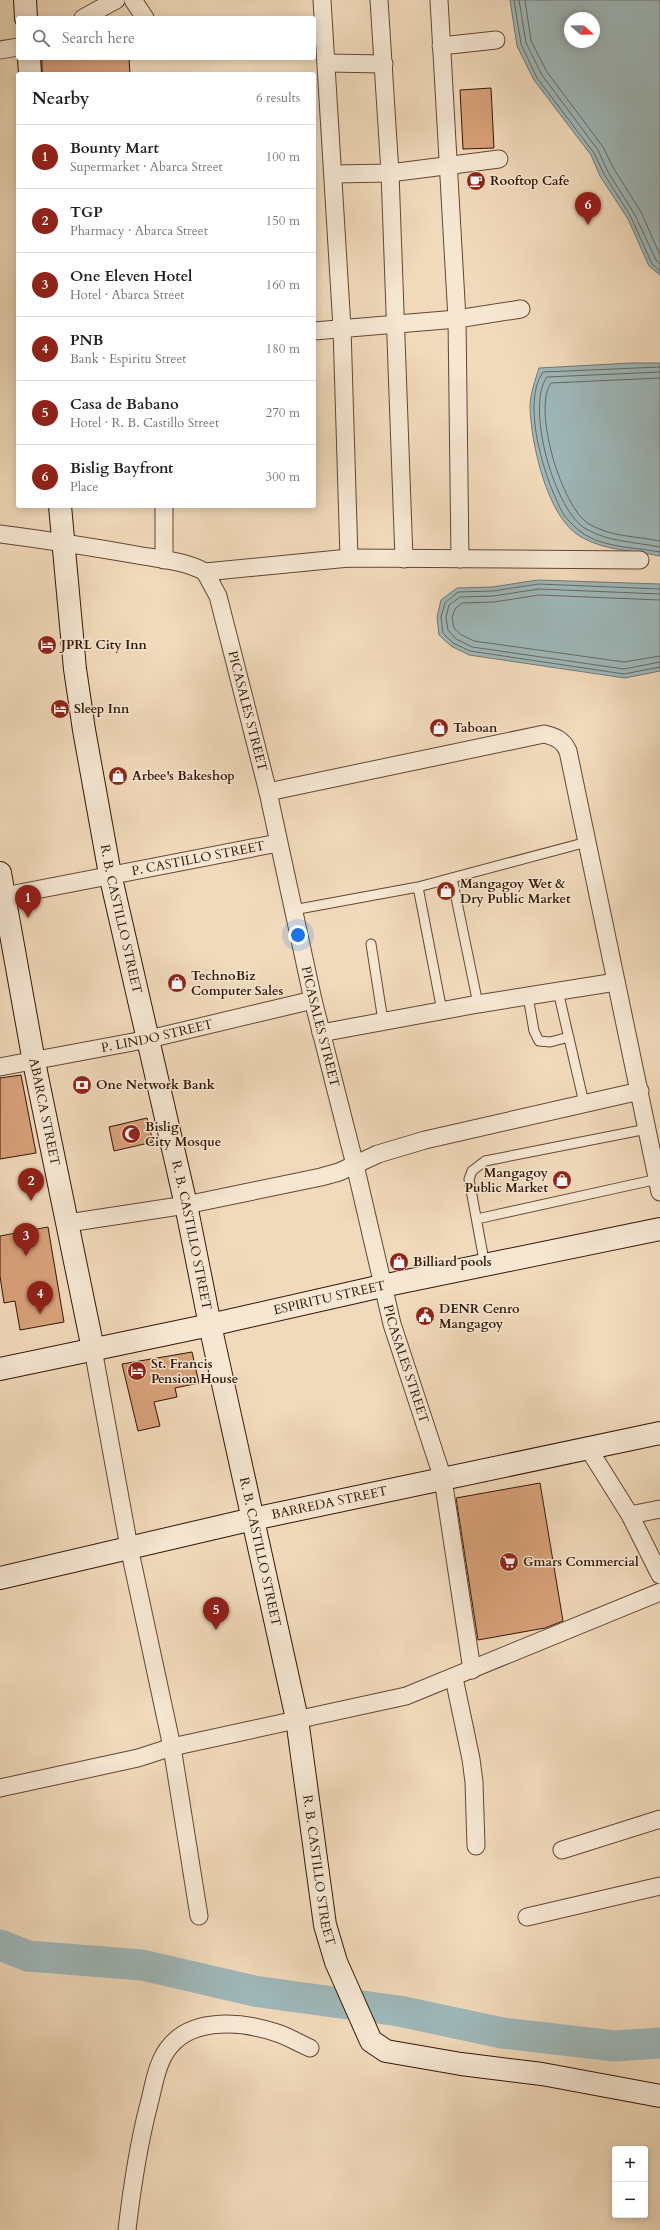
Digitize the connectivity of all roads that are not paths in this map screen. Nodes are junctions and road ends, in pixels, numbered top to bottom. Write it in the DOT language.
graph roads {
  1 [pos="25,0"];
  2 [pos="116,0"];
  3 [pos="133,0"];
  4 [pos="322,0"];
  5 [pos="379,0"];
  6 [pos="439,0"];
  7 [pos="26,16"];
  8 [pos="87,16"];
  9 [pos="144,16"];
  10 [pos="496,40"];
  11 [pos="440,46"];
  12 [pos="16,47"];
  13 [pos="0,50"];
  14 [pos="29,60"];
  15 [pos="327,64"];
  16 [pos="384,64"];
  17 [pos="30,72"];
  18 [pos="499,159"];
  19 [pos="448,167"];
  20 [pos="390,173"];
  21 [pos="333,174"];
  22 [pos="520,309"];
  23 [pos="457,319"];
  24 [pos="394,325"];
  25 [pos="342,328"];
  26 [pos="316,331"];
  27 [pos="60,508"];
  28 [pos="164,508"];
  29 [pos="0,534"];
  30 [pos="63,542"];
  31 [pos="349,558"];
  32 [pos="404,559"];
  33 [pos="460,559"];
  34 [pos="164,560"];
  35 [pos="640,560"];
  36 [pos="206,572"];
  37 [pos="268,792"];
  38 [pos="587,842"];
  39 [pos="278,843"];
  40 [pos="0,873"];
  41 [pos="110,874"];
  42 [pos="452,878"];
  43 [pos="418,887"];
  44 [pos="2,897"];
  45 [pos="293,910"];
  46 [pos="371,944"];
  47 [pos="616,982"];
  48 [pos="558,991"];
  49 [pos="528,996"];
  50 [pos="313,1000"];
  51 [pos="478,1004"];
  52 [pos="442,1011"];
  53 [pos="383,1021"];
  54 [pos="321,1033"];
  55 [pos="568,1037"];
  56 [pos="149,1039"];
  57 [pos="34,1062"];
  58 [pos="0,1067"];
  59 [pos="640,1091"];
  60 [pos="584,1103"];
  61 [pos="647,1129"];
  62 [pos="355,1165"];
  63 [pos="659,1185"];
  64 [pos="186,1205"];
  65 [pos="477,1219"];
  66 [pos="68,1223"];
  67 [pos="660,1229"];
  68 [pos="485,1266"];
  69 [pos="382,1286"];
  70 [pos="210,1325"];
  71 [pos="93,1349"];
  72 [pos="0,1369"];
  73 [pos="660,1433"];
  74 [pos="588,1448"];
  75 [pos="443,1479"];
  76 [pos="660,1509"];
  77 [pos="630,1515"];
  78 [pos="253,1519"];
  79 [pos="129,1547"];
  80 [pos="660,1575"];
  81 [pos="0,1578"];
  82 [pos="660,1592"];
  83 [pos="472,1670"];
  84 [pos="454,1678"];
  85 [pos="297,1719"];
  86 [pos="172,1747"];
  87 [pos="0,1788"];
  88 [pos="660,1819"];
  89 [pos="476,1846"];
  90 [pos="562,1850"];
  91 [pos="660,1886"];
  92 [pos="199,1916"];
  93 [pos="527,1917"];
  94 [pos="310,2048"];
  95 [pos="660,2096"];
  96 [pos="127,2230"];
  1 -- 7 [label="street"];
  2 -- 8 [label="street"];
  3 -- 9 [label="street"];
  4 -- 15 [label="street"];
  5 -- 16 [label="street"];
  6 -- 11 [label="street"];
  10 -- 11 [label="street"];
  11 -- 19 [label="street"];
  12 -- 13 [label="street"];
  14 -- 17 [label="street"];
  15 -- 16 [label="street"];
  15 -- 21 [label="street"];
  16 -- 20 [label="street"];
  18 -- 19 [label="street"];
  19 -- 20 [label="street"];
  19 -- 23 [label="street"];
  20 -- 21 [label="street"];
  20 -- 24 [label="street"];
  21 -- 25 [label="street"];
  22 -- 23 [label="street"];
  23 -- 24 [label="street"];
  23 -- 33 [label="street"];
  24 -- 25 [label="street"];
  24 -- 32 [label="street"];
  25 -- 26 [label="street"];
  25 -- 31 [label="street"];
  27 -- 30 [label="street, R. B. CASTILLO STREET"];
  28 -- 34 [label="street"];
  29 -- 30 [label="street"];
  30 -- 34 [label="street"];
  30 -- 41 [label="street, R. B. CASTILLO STREET"];
  31 -- 32 [label="street"];
  31 -- 36 [label="street"];
  32 -- 33 [label="street"];
  33 -- 35 [label="street"];
  34 -- 36 [label="street"];
  36 -- 37 [label="street, PICASALES STREET"];
  37 -- 38 [label="street"];
  37 -- 39 [label="street, PICASALES STREET"];
  38 -- 42 [label="lane"];
  38 -- 47 [label="street"];
  39 -- 41 [label="street, P. CASTILLO STREET"];
  39 -- 45 [label="street, PICASALES STREET"];
  40 -- 44 [label="street, ABARCA STREET"];
  41 -- 44 [label="street, P. CASTILLO STREET"];
  41 -- 56 [label="street, R. B. CASTILLO STREET"];
  42 -- 43 [label="lane"];
  42 -- 51 [label="lane"];
  43 -- 45 [label="lane"];
  43 -- 52 [label="lane"];
  44 -- 57 [label="street, ABARCA STREET"];
  45 -- 50 [label="street, PICASALES STREET"];
  46 -- 53 [label="lane"];
  47 -- 48 [label="street"];
  47 -- 59 [label="street"];
  48 -- 49 [label="street"];
  48 -- 55 [label="lane"];
  49 -- 51 [label="street"];
  49 -- 55 [label="lane"];
  50 -- 54 [label="street, PICASALES STREET"];
  50 -- 56 [label="street, P. LINDO STREET"];
  51 -- 52 [label="street"];
  52 -- 53 [label="street"];
  53 -- 54 [label="street"];
  54 -- 62 [label="street, PICASALES STREET"];
  55 -- 60 [label="lane"];
  56 -- 57 [label="street, P. LINDO STREET"];
  56 -- 64 [label="street, R. B. CASTILLO STREET"];
  57 -- 58 [label="street, P. LINDO STREET"];
  57 -- 66 [label="street, ABARCA STREET"];
  59 -- 60 [label="street"];
  59 -- 61 [label="street"];
  60 -- 62 [label="street"];
  61 -- 63 [label="street"];
  61 -- 65 [label="lane"];
  62 -- 64 [label="street"];
  62 -- 69 [label="street, PICASALES STREET"];
  63 -- 65 [label="lane"];
  64 -- 66 [label="street"];
  64 -- 70 [label="street, R. B. CASTILLO STREET"];
  65 -- 68 [label="lane"];
  66 -- 71 [label="street, ABARCA STREET"];
  67 -- 68 [label="street, ESPIRITU STREET"];
  68 -- 69 [label="street, ESPIRITU STREET"];
  69 -- 70 [label="street, ESPIRITU STREET"];
  69 -- 75 [label="street, PICASALES STREET"];
  70 -- 71 [label="street, ESPIRITU STREET"];
  70 -- 78 [label="street, R. B. CASTILLO STREET"];
  71 -- 72 [label="street, ESPIRITU STREET"];
  71 -- 79 [label="street"];
  73 -- 74 [label="street, BARREDA STREET"];
  74 -- 75 [label="street, BARREDA STREET"];
  74 -- 77 [label="street"];
  75 -- 78 [label="street, BARREDA STREET"];
  75 -- 83 [label="street, PICASALES STREET"];
  76 -- 77 [label="street"];
  77 -- 80 [label="street"];
  78 -- 79 [label="street, BARREDA STREET"];
  78 -- 85 [label="street, R. B. CASTILLO STREET"];
  79 -- 81 [label="street, BARREDA STREET"];
  79 -- 86 [label="street"];
  82 -- 83 [label="street"];
  83 -- 84 [label="street"];
  84 -- 85 [label="street"];
  84 -- 89 [label="street"];
  85 -- 86 [label="street"];
  85 -- 95 [label="street, R. B. CASTILLO STREET"];
  86 -- 87 [label="street"];
  86 -- 92 [label="street"];
  88 -- 90 [label="street"];
  91 -- 93 [label="street"];
  94 -- 96 [label="street"];
}
